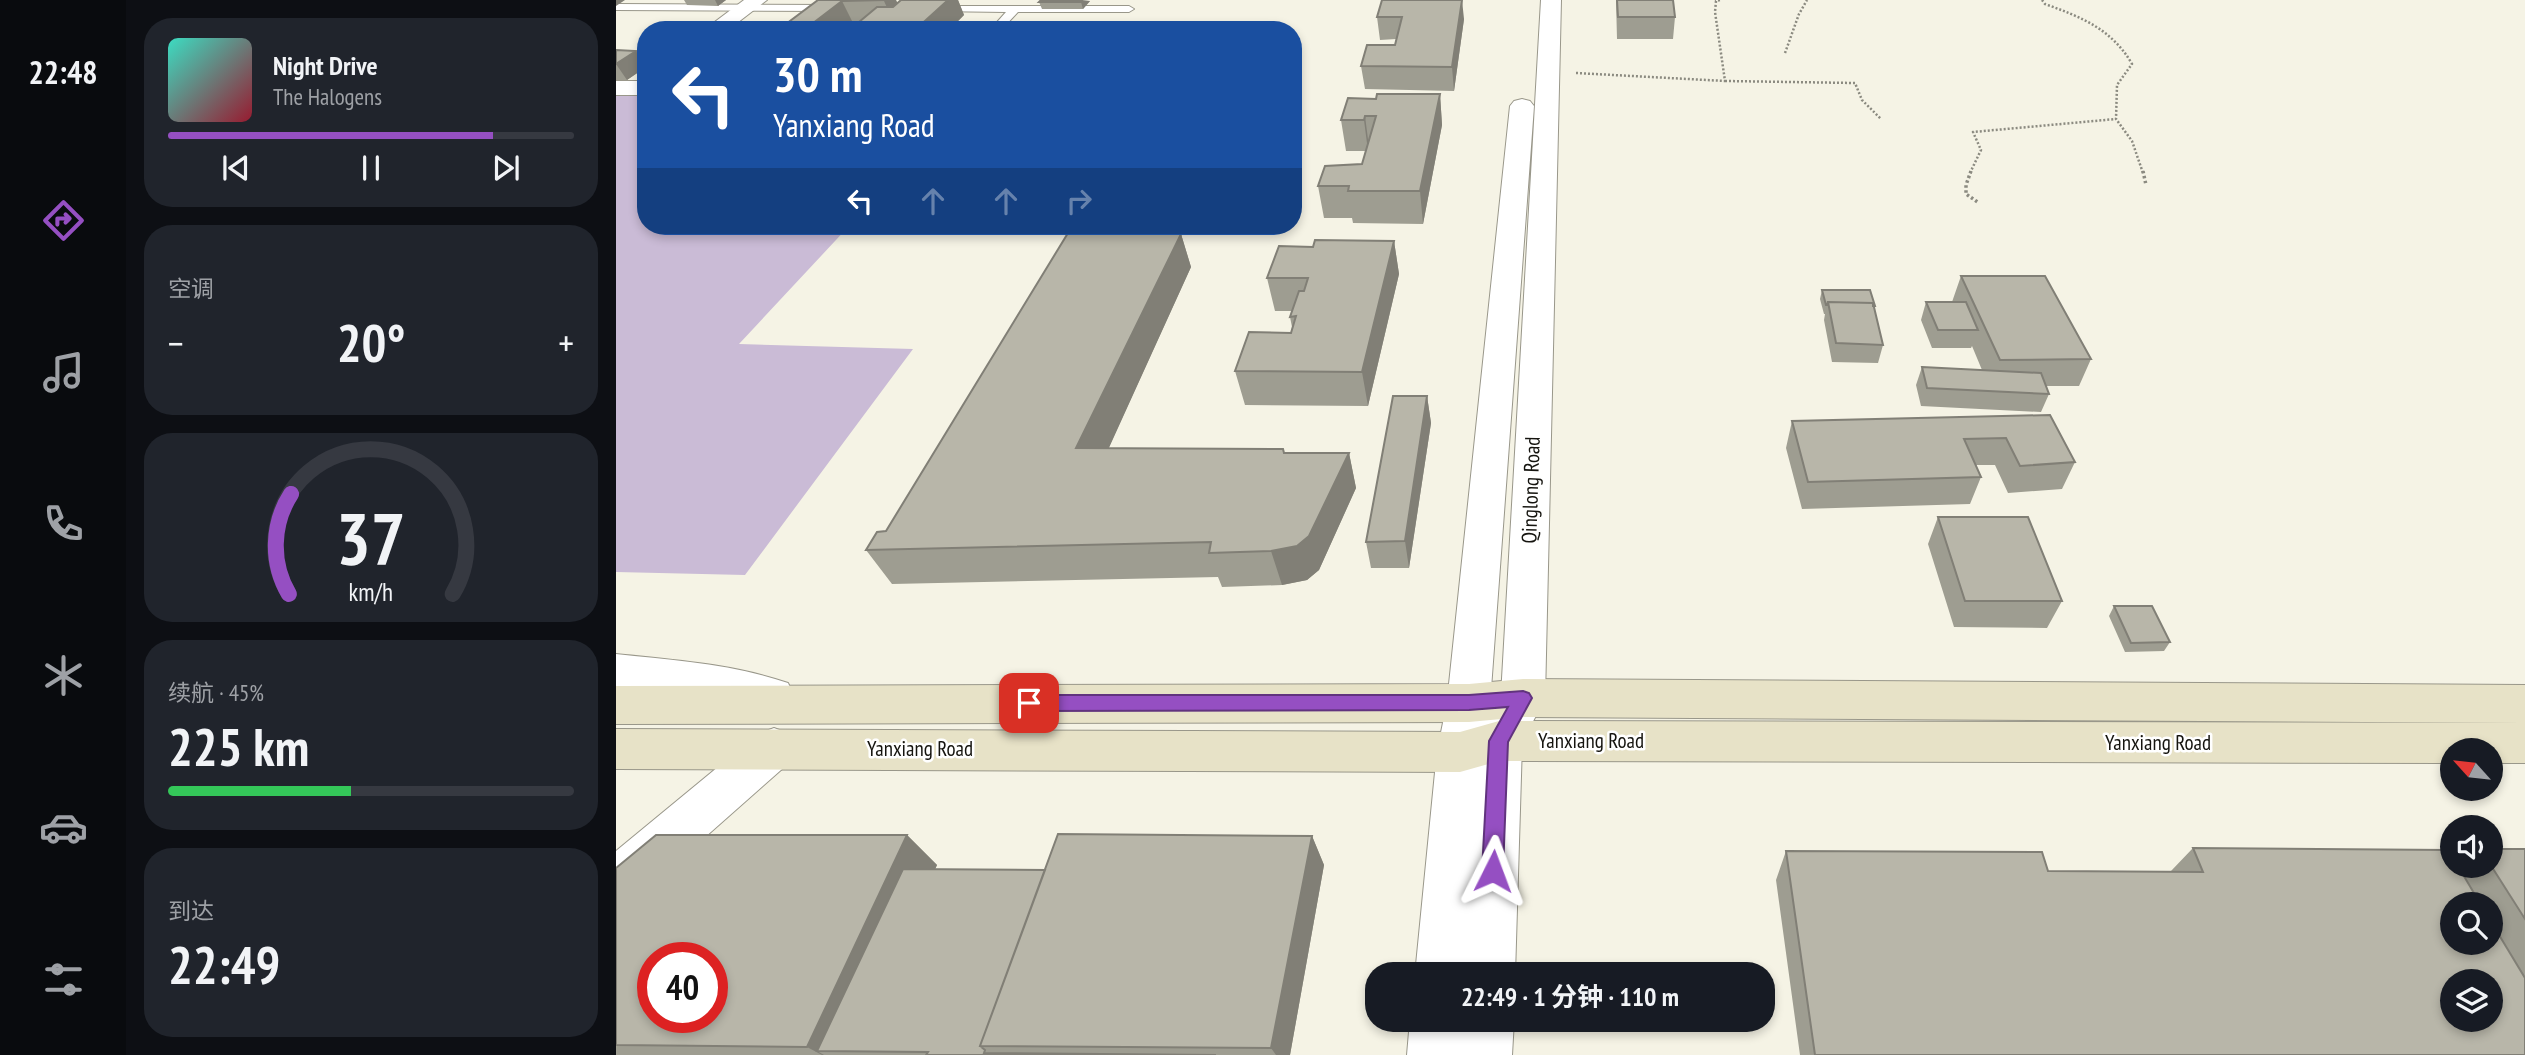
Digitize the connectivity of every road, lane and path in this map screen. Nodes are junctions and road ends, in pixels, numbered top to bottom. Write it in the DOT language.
graph roads {
  1 [pos="1531,0"];
  2 [pos="1551,0"];
  3 [pos="1720,0"];
  4 [pos="1807,0"];
  5 [pos="2042,0"];
  6 [pos="752,4"];
  7 [pos="616,7"];
  8 [pos="840,8"];
  9 [pos="921,9"];
  10 [pos="1015,9"];
  11 [pos="1129,9"];
  12 [pos="728,21"];
  13 [pos="1004,21"];
  14 [pos="1785,54"];
  15 [pos="1548,72"];
  16 [pos="1725,81"];
  17 [pos="1881,119"];
  18 [pos="2116,119"];
  19 [pos="2146,185"];
  20 [pos="1979,202"];
  21 [pos="616,671"];
  22 [pos="1523,698"];
  23 [pos="808,703"];
  24 [pos="1469,703"];
  25 [pos="2525,704"];
  26 [pos="616,705"];
  27 [pos="2525,743"];
  28 [pos="1479,746"];
  29 [pos="774,748"];
  30 [pos="616,749"];
  31 [pos="616,883"];
  32 [pos="1444,962"];
  33 [pos="1487,962"];
  34 [pos="1437,1032"];
  35 [pos="1485,1032"];
  36 [pos="1435,1055"];
  37 [pos="1484,1055"];
  1 -- 24 [label="street, Qinglong Road"];
  2 -- 15 [label="street, Qinglong Road"];
  3 -- 16 [label="path"];
  4 -- 14 [label="path"];
  5 -- 18 [label="path"];
  6 -- 7 [label="lane"];
  6 -- 8 [label="lane"];
  6 -- 12 [label="street"];
  9 -- 10 [label="lane"];
  10 -- 11 [label="lane"];
  10 -- 13 [label="lane"];
  15 -- 16 [label="path"];
  15 -- 22 [label="street, Qinglong Road"];
  16 -- 17 [label="path"];
  18 -- 19 [label="path"];
  18 -- 20 [label="path"];
  21 -- 23 [label="street"];
  22 -- 24 [label="main road, Yanxiang Road"];
  22 -- 25 [label="main road, Yanxiang Road"];
  22 -- 28 [label="street, Qinglong Road"];
  23 -- 24 [label="main road, Yanxiang Road"];
  23 -- 26 [label="main road, Yanxiang Road"];
  24 -- 28 [label="street, Qinglong Road"];
  27 -- 28 [label="main road, Yanxiang Road"];
  28 -- 29 [label="main road, Yanxiang Road"];
  28 -- 32 [label="street, Qinglong Road"];
  28 -- 33 [label="street, Qinglong Road"];
  29 -- 30 [label="main road, Yanxiang Road"];
  29 -- 31 [label="street"];
  34 -- 36 [label="street"];
  35 -- 37 [label="street"];
}
